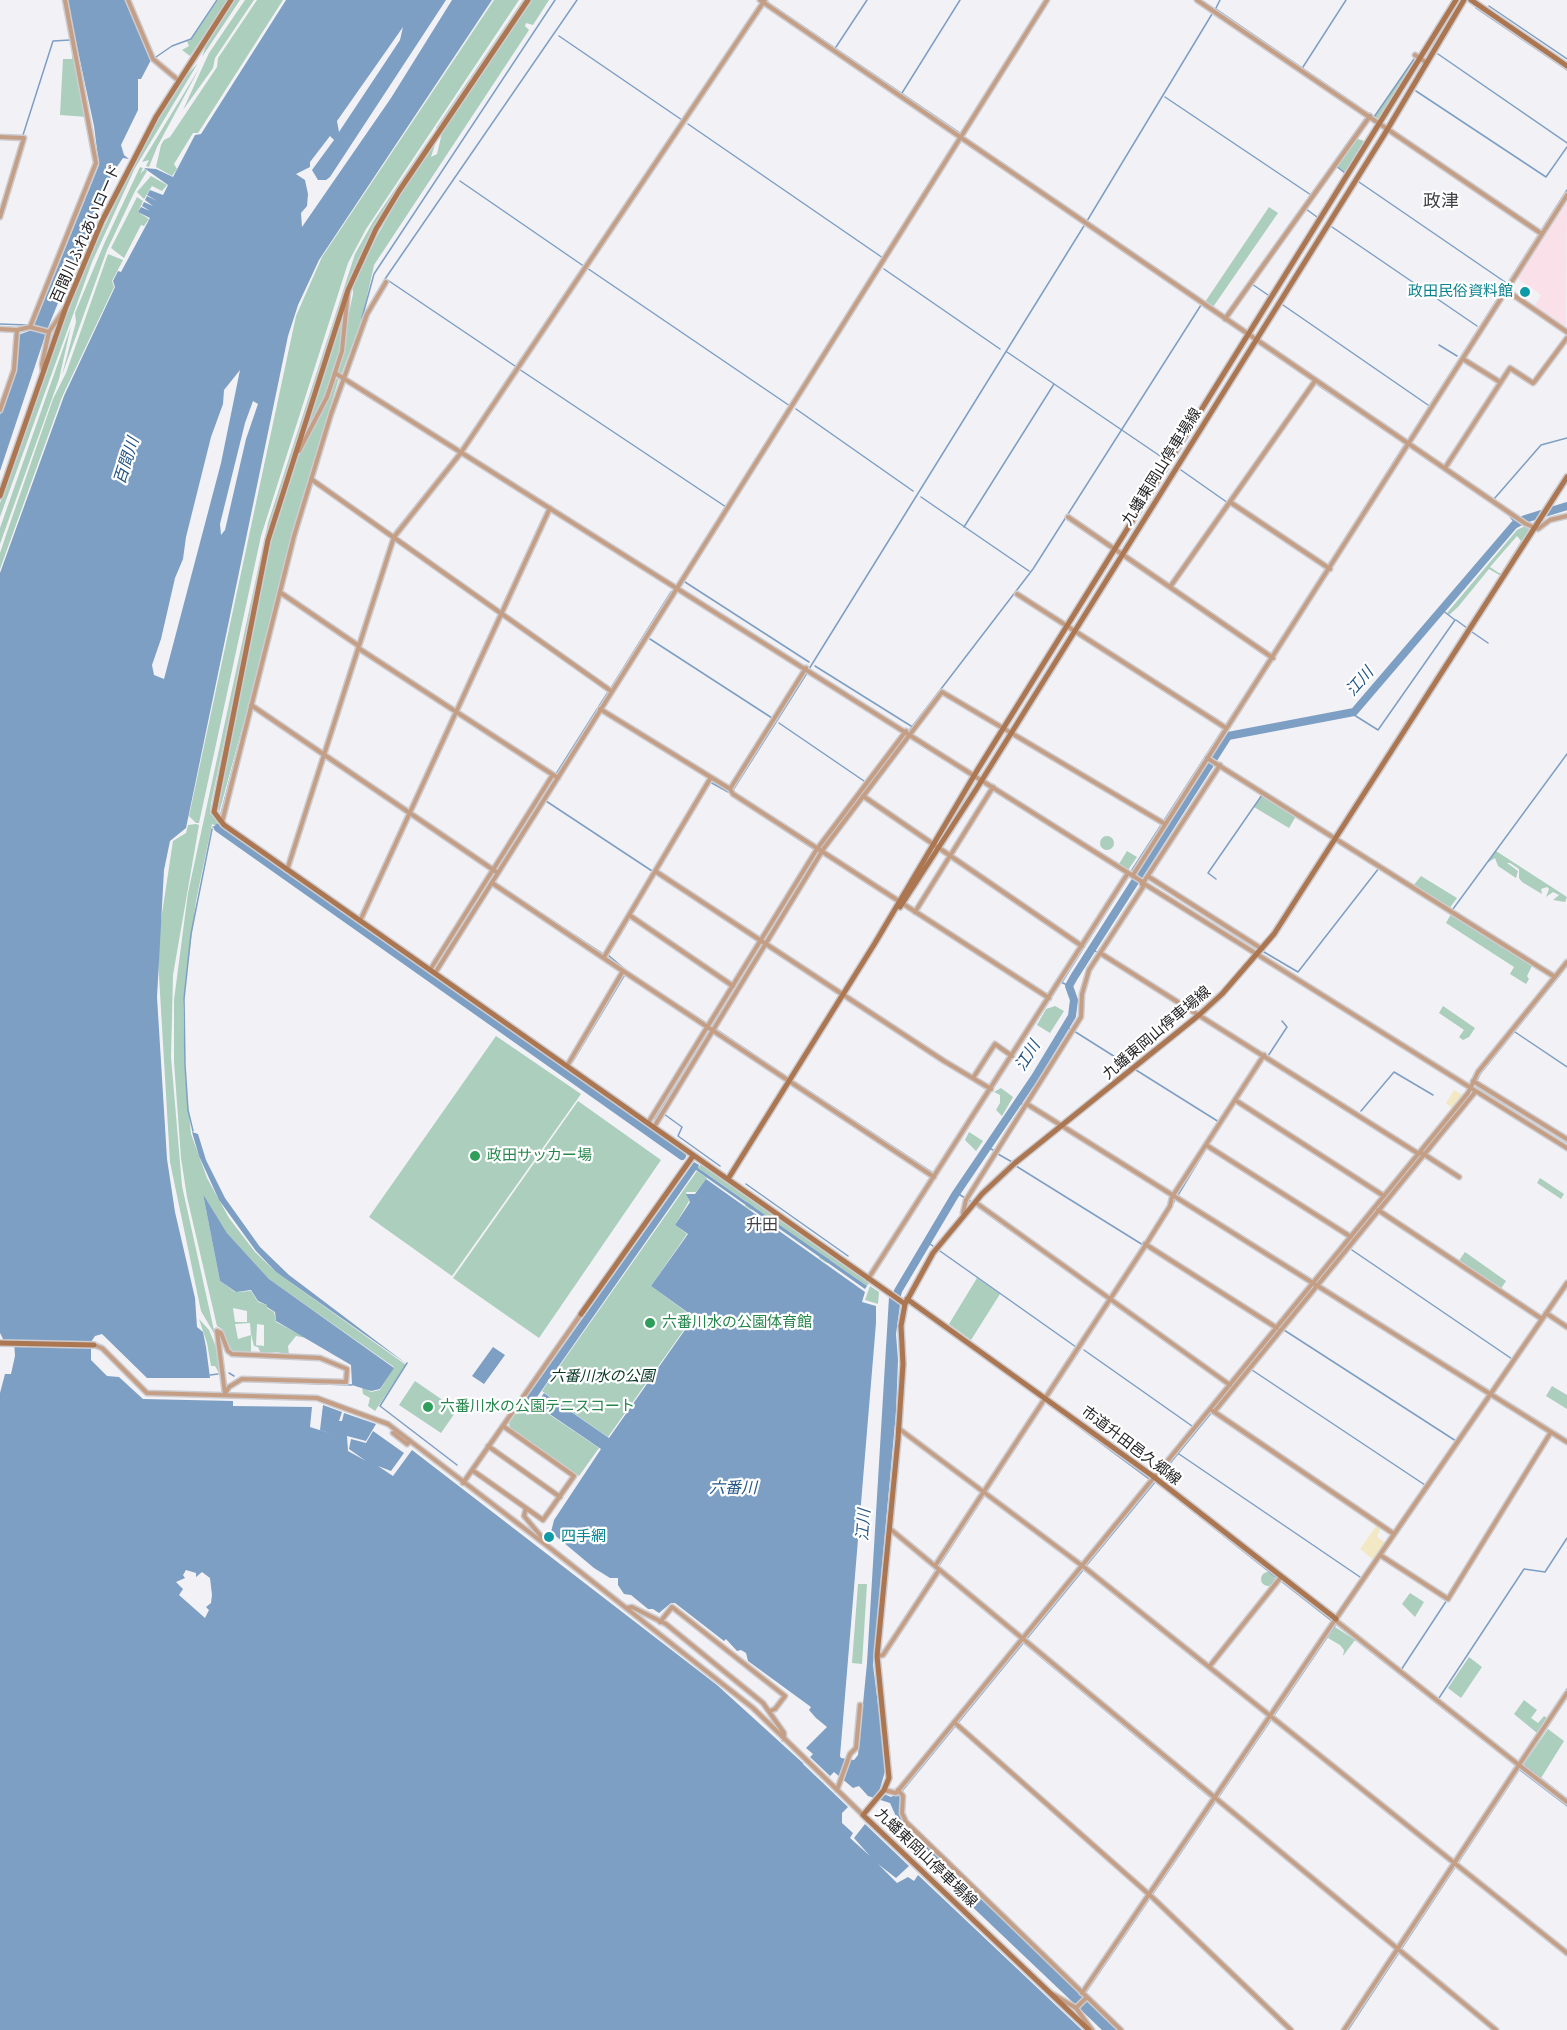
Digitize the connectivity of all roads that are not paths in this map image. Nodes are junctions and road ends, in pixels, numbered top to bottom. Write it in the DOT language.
graph roads {
  1 [pos="65,0"];
  2 [pos="128,0"];
  3 [pos="231,0"];
  4 [pos="528,0"];
  5 [pos="1047,0"];
  6 [pos="1197,0"];
  7 [pos="1456,0"];
  8 [pos="1464,0"];
  9 [pos="1470,0"];
  10 [pos="764,1"];
  11 [pos="1418,57"];
  12 [pos="1427,63"];
  13 [pos="1567,66"];
  14 [pos="178,80"];
  15 [pos="1368,116"];
  16 [pos="1380,123"];
  17 [pos="1387,128"];
  18 [pos="0,137"];
  19 [pos="962,138"];
  20 [pos="1567,195"];
  21 [pos="0,217"];
  22 [pos="1540,233"];
  23 [pos="386,282"];
  24 [pos="348,290"];
  25 [pos="1506,290"];
  26 [pos="66,307"];
  27 [pos="1225,319"];
  28 [pos="31,327"];
  29 [pos="0,329"];
  30 [pos="17,330"];
  31 [pos="48,332"];
  32 [pos="1567,332"];
  33 [pos="1252,338"];
  34 [pos="1567,338"];
  35 [pos="1463,359"];
  36 [pos="43,372"];
  37 [pos="335,373"];
  38 [pos="342,378"];
  39 [pos="1315,381"];
  40 [pos="1499,382"];
  41 [pos="0,410"];
  42 [pos="1407,443"];
  43 [pos="296,450"];
  44 [pos="460,452"];
  45 [pos="1444,467"];
  46 [pos="1567,477"];
  47 [pos="311,479"];
  48 [pos="0,496"];
  49 [pos="1230,503"];
  50 [pos="549,509"];
  51 [pos="1567,516"];
  52 [pos="1068,517"];
  53 [pos="1536,526"];
  54 [pos="393,536"];
  55 [pos="1115,550"];
  56 [pos="1122,554"];
  57 [pos="1328,568"];
  58 [pos="1171,586"];
  59 [pos="678,588"];
  60 [pos="281,593"];
  61 [pos="1017,594"];
  62 [pos="502,613"];
  63 [pos="1068,626"];
  64 [pos="1074,631"];
  65 [pos="358,647"];
  66 [pos="1272,657"];
  67 [pos="808,669"];
  68 [pos="610,690"];
  69 [pos="251,705"];
  70 [pos="600,709"];
  71 [pos="457,711"];
  72 [pos="1224,727"];
  73 [pos="1004,728"];
  74 [pos="908,732"];
  75 [pos="1011,733"];
  76 [pos="323,754"];
  77 [pos="1207,758"];
  78 [pos="1219,765"];
  79 [pos="975,775"];
  80 [pos="555,777"];
  81 [pos="710,779"];
  82 [pos="982,779"];
  83 [pos="993,787"];
  84 [pos="731,791"];
  85 [pos="863,796"];
  86 [pos="411,813"];
  87 [pos="222,823"];
  88 [pos="1163,823"];
  89 [pos="1336,839"];
  90 [pos="933,844"];
  91 [pos="939,848"];
  92 [pos="819,850"];
  93 [pos="950,855"];
  94 [pos="287,870"];
  95 [pos="496,872"];
  96 [pos="656,872"];
  97 [pos="1132,875"];
  98 [pos="1146,880"];
  99 [pos="492,883"];
  100 [pos="900,903"];
  101 [pos="915,911"];
  102 [pos="630,916"];
  103 [pos="360,921"];
  104 [pos="763,942"];
  105 [pos="1082,946"];
  106 [pos="1260,951"];
  107 [pos="1100,953"];
  108 [pos="604,957"];
  109 [pos="1567,962"];
  110 [pos="432,972"];
  111 [pos="625,972"];
  112 [pos="1555,977"];
  113 [pos="733,986"];
  114 [pos="842,995"];
  115 [pos="1049,998"];
  116 [pos="1199,1015"];
  117 [pos="710,1028"];
  118 [pos="1012,1056"];
  119 [pos="1263,1056"];
  120 [pos="567,1066"];
  121 [pos="973,1078"];
  122 [pos="789,1080"];
  123 [pos="1476,1087"];
  124 [pos="991,1089"];
  125 [pos="1236,1101"];
  126 [pos="1027,1104"];
  127 [pos="651,1126"];
  128 [pos="1062,1126"];
  129 [pos="1567,1139"];
  130 [pos="1207,1146"];
  131 [pos="1567,1148"];
  132 [pos="1421,1153"];
  133 [pos="693,1156"];
  134 [pos="1459,1177"];
  135 [pos="934,1178"];
  136 [pos="728,1179"];
  137 [pos="1175,1195"];
  138 [pos="1384,1196"];
  139 [pos="974,1202"];
  140 [pos="1377,1209"];
  141 [pos="963,1214"];
  142 [pos="1351,1237"];
  143 [pos="1146,1245"];
  144 [pos="868,1279"];
  145 [pos="1567,1283"];
  146 [pos="1317,1285"];
  147 [pos="1111,1300"];
  148 [pos="904,1302"];
  149 [pos="581,1314"];
  150 [pos="1547,1314"];
  151 [pos="1542,1319"];
  152 [pos="1567,1327"];
  153 [pos="1277,1328"];
  154 [pos="0,1343"];
  155 [pos="94,1345"];
  156 [pos="1230,1385"];
  157 [pos="225,1394"];
  158 [pos="1492,1395"];
  159 [pos="1047,1399"];
  160 [pos="1212,1411"];
  161 [pos="503,1426"];
  162 [pos="898,1428"];
  163 [pos="1550,1432"];
  164 [pos="393,1433"];
  165 [pos="410,1441"];
  166 [pos="1567,1442"];
  167 [pos="488,1446"];
  168 [pos="472,1470"];
  169 [pos="1156,1479"];
  170 [pos="463,1483"];
  171 [pos="986,1493"];
  172 [pos="560,1497"];
  173 [pos="526,1508"];
  174 [pos="889,1528"];
  175 [pos="1394,1534"];
  176 [pos="550,1548"];
  177 [pos="1381,1556"];
  178 [pos="1084,1567"];
  179 [pos="937,1568"];
  180 [pos="1280,1578"];
  181 [pos="627,1608"];
  182 [pos="1336,1621"];
  183 [pos="660,1622"];
  184 [pos="1024,1640"];
  185 [pos="878,1656"];
  186 [pos="1209,1667"];
  187 [pos="1566,1695"];
  188 [pos="860,1705"];
  189 [pos="770,1711"];
  190 [pos="1271,1717"];
  191 [pos="956,1724"];
  192 [pos="783,1739"];
  193 [pos="1520,1766"];
  194 [pos="837,1790"];
  195 [pos="883,1791"];
  196 [pos="900,1792"];
  197 [pos="1216,1798"];
  198 [pos="1567,1802"];
  199 [pos="863,1815"];
  200 [pos="1456,1864"];
  201 [pos="1149,1895"];
  202 [pos="1400,1950"];
  203 [pos="1567,1953"];
  204 [pos="1049,1992"];
  205 [pos="1082,1993"];
  206 [pos="1086,1998"];
  207 [pos="1076,2007"];
  208 [pos="1090,2030"];
  209 [pos="1121,2030"];
  210 [pos="1291,2030"];
  211 [pos="1344,2030"];
  212 [pos="1496,2030"];
  1 -- 28 [label="street"];
  2 -- 14 [label="street"];
  3 -- 14 [label="main road, 百間川ふれあいロード"];
  4 -- 24 [label="main road"];
  5 -- 19 [label="street"];
  6 -- 15 [label="street"];
  7 -- 11 [label="main road, 九蟠東岡山停車場線"];
  8 -- 12 [label="main road, 九蟠東岡山停車場線"];
  9 -- 13 [label="main road"];
  10 -- 19 [label="street"];
  10 -- 44 [label="street"];
  11 -- 12 [label="street"];
  11 -- 16 [label="main road, 九蟠東岡山停車場線"];
  12 -- 17 [label="main road, 九蟠東岡山停車場線"];
  14 -- 26 [label="main road, 百間川ふれあいロード"];
  15 -- 16 [label="street"];
  15 -- 27 [label="street"];
  16 -- 17 [label="street"];
  16 -- 33 [label="main road, 九蟠東岡山停車場線"];
  17 -- 22 [label="street"];
  17 -- 33 [label="main road, 九蟠東岡山停車場線"];
  18 -- 21 [label="street"];
  19 -- 27 [label="street"];
  19 -- 59 [label="street"];
  20 -- 22 [label="street"];
  22 -- 25 [label="street"];
  23 -- 38 [label="street"];
  24 -- 37 [label="street"];
  24 -- 43 [label="main road"];
  25 -- 32 [label="street"];
  25 -- 35 [label="street"];
  26 -- 31 [label="street"];
  26 -- 36 [label="main road, 百間川ふれあいロード"];
  27 -- 33 [label="street"];
  28 -- 30 [label="street"];
  28 -- 31 [label="street"];
  29 -- 30 [label="street"];
  30 -- 41 [label="street"];
  31 -- 36 [label="street"];
  33 -- 39 [label="street"];
  33 -- 55 [label="main road, 九蟠東岡山停車場線"];
  33 -- 56 [label="main road, 九蟠東岡山停車場線"];
  34 -- 40 [label="street"];
  35 -- 40 [label="street"];
  35 -- 42 [label="street"];
  36 -- 48 [label="main road, 百間川ふれあいロード"];
  37 -- 38 [label="street"];
  37 -- 43 [label="street"];
  38 -- 44 [label="street"];
  38 -- 47 [label="street"];
  39 -- 42 [label="street"];
  39 -- 49 [label="street"];
  40 -- 45 [label="street"];
  42 -- 45 [label="street"];
  42 -- 57 [label="street"];
  43 -- 87 [label="main road"];
  44 -- 50 [label="street"];
  44 -- 54 [label="street"];
  45 -- 53 [label="street"];
  46 -- 53 [label="main road, 九蟠東岡山停車場線"];
  47 -- 54 [label="street"];
  47 -- 60 [label="street"];
  49 -- 57 [label="street"];
  49 -- 58 [label="street"];
  50 -- 59 [label="street"];
  50 -- 62 [label="street"];
  51 -- 53 [label="street"];
  52 -- 55 [label="street"];
  53 -- 89 [label="main road, 九蟠東岡山停車場線"];
  54 -- 62 [label="street"];
  54 -- 65 [label="street"];
  55 -- 56 [label="street"];
  55 -- 63 [label="main road, 九蟠東岡山停車場線"];
  56 -- 58 [label="street"];
  56 -- 64 [label="main road, 九蟠東岡山停車場線"];
  57 -- 66 [label="street"];
  58 -- 66 [label="street"];
  59 -- 67 [label="street"];
  59 -- 68 [label="street"];
  60 -- 65 [label="street"];
  60 -- 69 [label="street"];
  61 -- 63 [label="street"];
  62 -- 68 [label="street"];
  62 -- 71 [label="street"];
  63 -- 64 [label="street"];
  63 -- 73 [label="main road, 九蟠東岡山停車場線"];
  64 -- 72 [label="street"];
  64 -- 75 [label="main road, 九蟠東岡山停車場線"];
  65 -- 71 [label="street"];
  65 -- 76 [label="street"];
  66 -- 72 [label="street"];
  67 -- 74 [label="street"];
  67 -- 84 [label="street"];
  68 -- 70 [label="street"];
  69 -- 76 [label="street"];
  69 -- 87 [label="street"];
  70 -- 80 [label="street"];
  70 -- 81 [label="street"];
  71 -- 80 [label="street"];
  71 -- 86 [label="street"];
  72 -- 77 [label="street"];
  73 -- 74 [label="street"];
  73 -- 75 [label="street"];
  73 -- 79 [label="main road, 九蟠東岡山停車場線"];
  74 -- 79 [label="street"];
  74 -- 85 [label="street"];
  74 -- 92 [label="street"];
  75 -- 82 [label="main road, 九蟠東岡山停車場線"];
  75 -- 88 [label="street"];
  76 -- 86 [label="street"];
  76 -- 94 [label="street"];
  77 -- 78 [label="street"];
  77 -- 88 [label="street"];
  78 -- 89 [label="street"];
  78 -- 98 [label="street"];
  79 -- 82 [label="street"];
  79 -- 90 [label="main road, 九蟠東岡山停車場線"];
  80 -- 95 [label="street"];
  81 -- 84 [label="street"];
  81 -- 96 [label="street"];
  82 -- 83 [label="street"];
  82 -- 91 [label="main road, 九蟠東岡山停車場線"];
  83 -- 93 [label="street"];
  83 -- 97 [label="street"];
  84 -- 92 [label="street"];
  85 -- 90 [label="street"];
  85 -- 92 [label="street"];
  86 -- 95 [label="street"];
  86 -- 103 [label="street"];
  87 -- 94 [label="main road"];
  88 -- 97 [label="street"];
  89 -- 106 [label="main road, 九蟠東岡山停車場線"];
  89 -- 112 [label="street"];
  90 -- 91 [label="street"];
  90 -- 100 [label="main road, 九蟠東岡山停車場線"];
  91 -- 93 [label="street"];
  91 -- 100 [label="main road, 九蟠東岡山停車場線"];
  92 -- 100 [label="street"];
  92 -- 104 [label="street"];
  93 -- 101 [label="street"];
  93 -- 105 [label="street"];
  94 -- 103 [label="main road"];
  95 -- 99 [label="street"];
  95 -- 110 [label="street"];
  96 -- 102 [label="street"];
  96 -- 104 [label="street"];
  97 -- 98 [label="street"];
  97 -- 105 [label="street"];
  98 -- 106 [label="street"];
  98 -- 106 [label="street"];
  98 -- 107 [label="street"];
  99 -- 108 [label="street"];
  99 -- 110 [label="street"];
  100 -- 101 [label="street"];
  100 -- 114 [label="main road, 九蟠東岡山停車場線"];
  101 -- 115 [label="street"];
  102 -- 108 [label="street"];
  102 -- 113 [label="street"];
  103 -- 110 [label="main road"];
  104 -- 113 [label="street"];
  104 -- 114 [label="street"];
  104 -- 117 [label="street"];
  105 -- 115 [label="street"];
  106 -- 116 [label="main road, 九蟠東岡山停車場線"];
  106 -- 123 [label="street"];
  107 -- 116 [label="street"];
  107 -- 126 [label="street"];
  108 -- 111 [label="street"];
  109 -- 112 [label="street"];
  110 -- 120 [label="main road"];
  111 -- 117 [label="street"];
  111 -- 120 [label="street"];
  112 -- 123 [label="street"];
  113 -- 117 [label="street"];
  114 -- 121 [label="street"];
  114 -- 122 [label="main road, 九蟠東岡山停車場線"];
  115 -- 118 [label="street"];
  116 -- 119 [label="street"];
  116 -- 128 [label="main road, 九蟠東岡山停車場線"];
  117 -- 122 [label="street"];
  117 -- 127 [label="street"];
  118 -- 121 [label="street"];
  118 -- 124 [label="street"];
  119 -- 125 [label="street"];
  119 -- 132 [label="street"];
  120 -- 127 [label="main road"];
  121 -- 124 [label="street"];
  122 -- 135 [label="street"];
  122 -- 136 [label="main road, 九蟠東岡山停車場線"];
  123 -- 129 [label="street"];
  123 -- 131 [label="street"];
  123 -- 132 [label="street"];
  124 -- 135 [label="street"];
  125 -- 130 [label="street"];
  125 -- 138 [label="street"];
  126 -- 128 [label="street"];
  126 -- 141 [label="street"];
  127 -- 133 [label="main road"];
  128 -- 137 [label="street"];
  128 -- 139 [label="main road, 九蟠東岡山停車場線"];
  130 -- 137 [label="street"];
  130 -- 142 [label="street"];
  132 -- 134 [label="street"];
  132 -- 138 [label="street"];
  132 -- 140 [label="street"];
  133 -- 136 [label="main road"];
  133 -- 149 [label="main road"];
  135 -- 144 [label="street"];
  136 -- 144 [label="main road"];
  137 -- 143 [label="street"];
  137 -- 146 [label="street"];
  138 -- 140 [label="street"];
  139 -- 141 [label="main road, 九蟠東岡山停車場線"];
  139 -- 147 [label="street"];
  140 -- 142 [label="street"];
  140 -- 146 [label="street"];
  140 -- 151 [label="street"];
  141 -- 148 [label="main road, 九蟠東岡山停車場線"];
  142 -- 146 [label="street"];
  143 -- 147 [label="street"];
  143 -- 153 [label="street"];
  144 -- 148 [label="main road"];
  145 -- 150 [label="street"];
  146 -- 153 [label="street"];
  146 -- 158 [label="street"];
  146 -- 160 [label="street"];
  147 -- 156 [label="street"];
  147 -- 159 [label="street"];
  148 -- 159 [label="main road, 市道升田邑久郷線"];
  148 -- 162 [label="main road, 九蟠東岡山停車場線"];
  149 -- 161 [label="street"];
  150 -- 151 [label="street"];
  150 -- 152 [label="street"];
  151 -- 158 [label="street"];
  153 -- 156 [label="street"];
  154 -- 155 [label="main road"];
  155 -- 157 [label="street"];
  156 -- 160 [label="street"];
  157 -- 157 [label="street"];
  157 -- 165 [label="street"];
  158 -- 163 [label="street"];
  158 -- 175 [label="street"];
  159 -- 169 [label="main road, 市道升田邑久郷線"];
  159 -- 171 [label="street"];
  160 -- 169 [label="street"];
  160 -- 175 [label="street"];
  161 -- 167 [label="street"];
  161 -- 172 [label="street"];
  162 -- 171 [label="street"];
  162 -- 174 [label="main road, 九蟠東岡山停車場線"];
  163 -- 166 [label="street"];
  163 -- 177 [label="street"];
  164 -- 165 [label="street"];
  165 -- 170 [label="street"];
  167 -- 168 [label="street"];
  167 -- 172 [label="street"];
  168 -- 170 [label="street"];
  168 -- 173 [label="street"];
  169 -- 178 [label="street"];
  169 -- 180 [label="main road, 市道升田邑久郷線"];
  170 -- 176 [label="street"];
  171 -- 178 [label="street"];
  171 -- 179 [label="street"];
  172 -- 173 [label="street"];
  173 -- 176 [label="street"];
  174 -- 179 [label="street"];
  174 -- 185 [label="main road, 九蟠東岡山停車場線"];
  175 -- 177 [label="street"];
  176 -- 181 [label="street"];
  177 -- 182 [label="street"];
  178 -- 184 [label="street"];
  178 -- 186 [label="street"];
  179 -- 184 [label="street"];
  179 -- 185 [label="street"];
  180 -- 182 [label="main road, 市道升田邑久郷線"];
  180 -- 186 [label="street"];
  181 -- 183 [label="street"];
  181 -- 192 [label="street"];
  182 -- 190 [label="street"];
  182 -- 193 [label="street"];
  183 -- 189 [label="street"];
  183 -- 189 [label="street"];
  184 -- 191 [label="street"];
  184 -- 197 [label="street"];
  185 -- 195 [label="main road, 九蟠東岡山停車場線"];
  186 -- 190 [label="street"];
  187 -- 193 [label="street"];
  188 -- 194 [label="street"];
  189 -- 192 [label="street"];
  190 -- 197 [label="street"];
  190 -- 200 [label="street"];
  191 -- 196 [label="street"];
  191 -- 201 [label="street"];
  192 -- 194 [label="street"];
  193 -- 198 [label="street"];
  193 -- 200 [label="street"];
  194 -- 199 [label="street"];
  195 -- 196 [label="street"];
  195 -- 199 [label="main road, 九蟠東岡山停車場線"];
  196 -- 205 [label="street"];
  197 -- 201 [label="street"];
  197 -- 202 [label="street"];
  199 -- 204 [label="main road, 九蟠東岡山停車場線"];
  200 -- 202 [label="street"];
  200 -- 203 [label="street"];
  201 -- 205 [label="street"];
  201 -- 210 [label="street"];
  202 -- 211 [label="street"];
  202 -- 212 [label="street"];
  204 -- 207 [label="street"];
  204 -- 208 [label="main road, 九蟠東岡山停車場線"];
  205 -- 206 [label="street"];
  206 -- 207 [label="street"];
  206 -- 209 [label="street"];
  207 -- 208 [label="street"];
}
